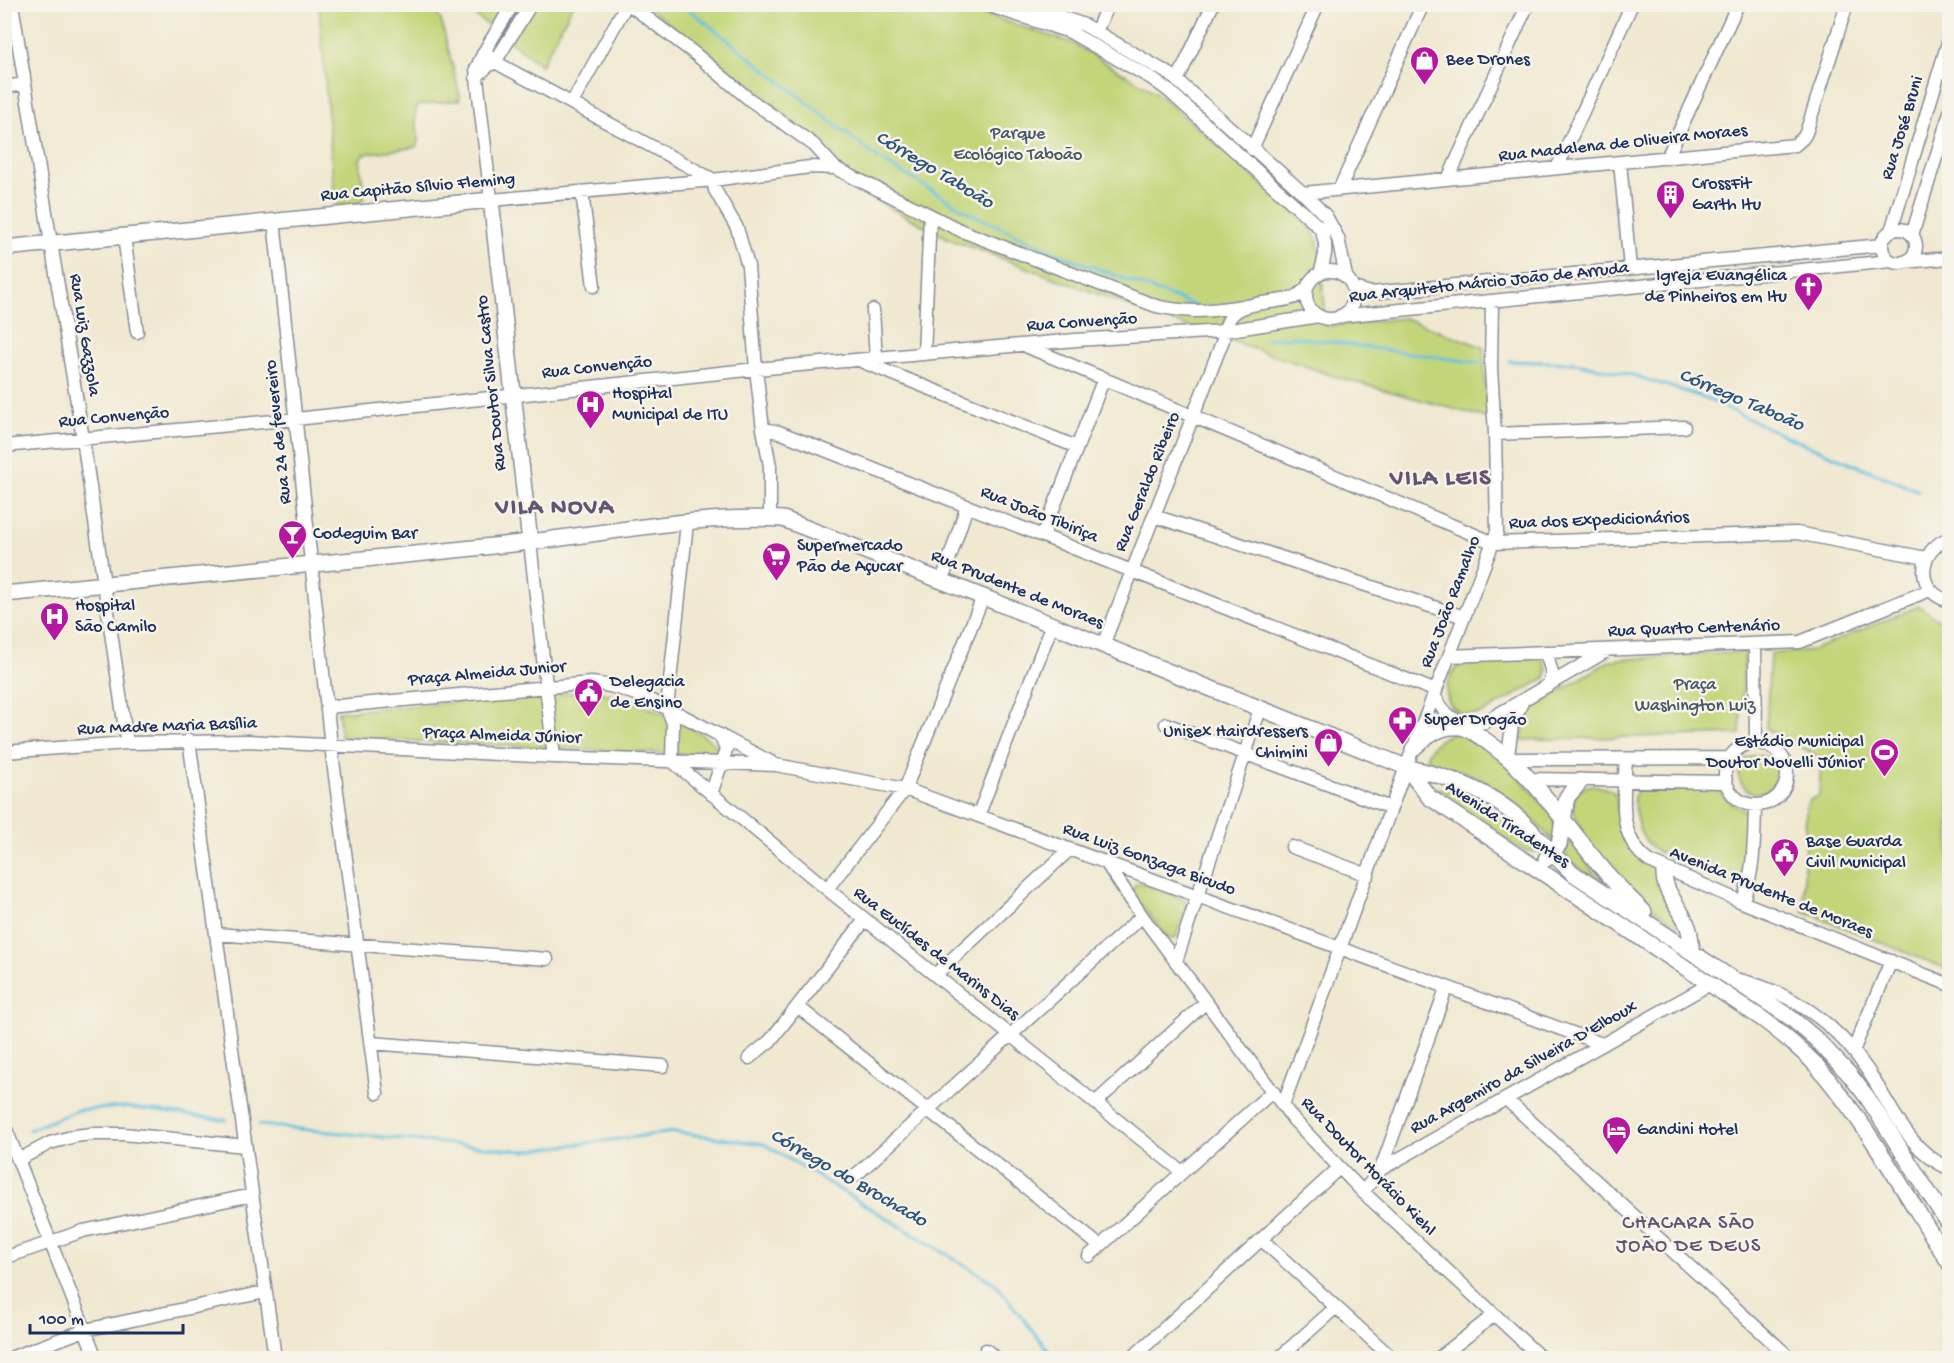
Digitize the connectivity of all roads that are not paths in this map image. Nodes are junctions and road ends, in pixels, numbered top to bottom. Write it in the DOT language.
graph roads {
  1 [pos="12,4"];
  2 [pos="513,4"];
  3 [pos="531,4"];
  4 [pos="984,4"];
  5 [pos="1024,4"];
  6 [pos="1108,4"];
  7 [pos="1213,4"];
  8 [pos="1318,4"];
  9 [pos="1423,4"];
  10 [pos="1528,4"];
  11 [pos="1632,4"];
  12 [pos="1738,4"];
  13 [pos="1847,4"];
  14 [pos="1096,32"];
  15 [pos="1950,36"];
  16 [pos="483,51"];
  17 [pos="495,62"];
  18 [pos="476,77"];
  19 [pos="1177,81"];
  20 [pos="25,84"];
  21 [pos="4,87"];
  22 [pos="572,103"];
  23 [pos="1950,112"];
  24 [pos="1252,149"];
  25 [pos="1667,158"];
  26 [pos="1620,162"];
  27 [pos="835,168"];
  28 [pos="1557,168"];
  29 [pos="1448,179"];
  30 [pos="713,180"];
  31 [pos="1339,190"];
  32 [pos="582,192"];
  33 [pos="1303,193"];
  34 [pos="491,200"];
  35 [pos="930,215"];
  36 [pos="274,221"];
  37 [pos="1891,231"];
  38 [pos="124,236"];
  39 [pos="1913,237"];
  40 [pos="51,243"];
  41 [pos="1882,245"];
  42 [pos="4,248"];
  43 [pos="1944,258"];
  44 [pos="1896,262"];
  45 [pos="1630,268"];
  46 [pos="1320,273"];
  47 [pos="1346,276"];
  48 [pos="594,286"];
  49 [pos="1307,288"];
  50 [pos="1353,288"];
  51 [pos="1492,301"];
  52 [pos="1243,306"];
  53 [pos="873,310"];
  54 [pos="1319,316"];
  55 [pos="1340,316"];
  56 [pos="137,332"];
  57 [pos="1224,335"];
  58 [pos="1076,340"];
  59 [pos="1024,345"];
  60 [pos="924,354"];
  61 [pos="876,359"];
  62 [pos="859,360"];
  63 [pos="1069,364"];
  64 [pos="756,369"];
  65 [pos="1104,378"];
  66 [pos="513,396"];
  67 [pos="1194,415"];
  68 [pos="296,419"];
  69 [pos="1684,427"];
  70 [pos="763,429"];
  71 [pos="1495,434"];
  72 [pos="82,439"];
  73 [pos="4,446"];
  74 [pos="1077,447"];
  75 [pos="968,506"];
  76 [pos="1154,516"];
  77 [pos="770,518"];
  78 [pos="687,523"];
  79 [pos="1043,535"];
  80 [pos="1950,538"];
  81 [pos="530,542"];
  82 [pos="1494,543"];
  83 [pos="1926,558"];
  84 [pos="312,566"];
  85 [pos="1132,572"];
  86 [pos="942,581"];
  87 [pos="104,585"];
  88 [pos="1930,590"];
  89 [pos="4,594"];
  90 [pos="983,597"];
  91 [pos="1950,601"];
  92 [pos="1464,617"];
  93 [pos="1052,625"];
  94 [pos="1103,645"];
  95 [pos="1755,645"];
  96 [pos="1609,650"];
  97 [pos="1546,652"];
  98 [pos="1449,656"];
  99 [pos="1549,685"];
  100 [pos="546,686"];
  101 [pos="1435,693"];
  102 [pos="1523,700"];
  103 [pos="327,708"];
  104 [pos="667,708"];
  105 [pos="1260,709"];
  106 [pos="697,723"];
  107 [pos="1166,724"];
  108 [pos="720,735"];
  109 [pos="673,740"];
  110 [pos="189,741"];
  111 [pos="127,743"];
  112 [pos="1756,743"];
  113 [pos="331,746"];
  114 [pos="1413,749"];
  115 [pos="4,752"];
  116 [pos="1245,754"];
  117 [pos="554,756"];
  118 [pos="1509,757"];
  119 [pos="1729,758"];
  120 [pos="1626,759"];
  121 [pos="672,761"];
  122 [pos="722,763"];
  123 [pos="776,765"];
  124 [pos="1406,767"];
  125 [pos="1529,778"];
  126 [pos="1581,781"];
  127 [pos="1625,781"];
  128 [pos="1726,782"];
  129 [pos="905,789"];
  130 [pos="711,794"];
  131 [pos="1755,806"];
  132 [pos="1392,808"];
  133 [pos="978,816"];
  134 [pos="1563,818"];
  135 [pos="1292,847"];
  136 [pos="1068,850"];
  137 [pos="1552,854"];
  138 [pos="1529,863"];
  139 [pos="1107,864"];
  140 [pos="1664,869"];
  141 [pos="1368,875"];
  142 [pos="826,889"];
  143 [pos="1197,897"];
  144 [pos="1742,902"];
  145 [pos="1142,916"];
  146 [pos="865,920"];
  147 [pos="216,934"];
  148 [pos="1667,935"];
  149 [pos="1183,940"];
  150 [pos="1162,943"];
  151 [pos="357,945"];
  152 [pos="1341,950"];
  153 [pos="1692,952"];
  154 [pos="547,959"];
  155 [pos="1176,961"];
  156 [pos="1892,962"];
  157 [pos="935,975"];
  158 [pos="1731,978"];
  159 [pos="1710,984"];
  160 [pos="1950,985"];
  161 [pos="1446,989"];
  162 [pos="1206,1002"];
  163 [pos="798,1007"];
  164 [pos="1011,1035"];
  165 [pos="371,1043"];
  166 [pos="1602,1044"];
  167 [pos="1853,1051"];
  168 [pos="749,1058"];
  169 [pos="663,1066"];
  170 [pos="1273,1091"];
  171 [pos="377,1093"];
  172 [pos="1506,1099"];
  173 [pos="1095,1103"];
  174 [pos="1283,1105"];
  175 [pos="929,1110"];
  176 [pos="4,1124"];
  177 [pos="245,1146"];
  178 [pos="18,1160"];
  179 [pos="1339,1168"];
  180 [pos="1381,1169"];
  181 [pos="1950,1169"];
  182 [pos="1181,1171"];
  183 [pos="856,1175"];
  184 [pos="1363,1192"];
  185 [pos="252,1195"];
  186 [pos="1950,1226"];
  187 [pos="1262,1240"];
  188 [pos="50,1241"];
  189 [pos="1100,1246"];
  190 [pos="1089,1256"];
  191 [pos="4,1258"];
  192 [pos="1950,1264"];
  193 [pos="265,1292"];
  194 [pos="1335,1308"];
  195 [pos="1494,1315"];
  196 [pos="85,1330"];
  197 [pos="10,1359"];
  198 [pos="96,1359"];
  199 [pos="275,1359"];
  200 [pos="1132,1359"];
  201 [pos="1279,1359"];
  202 [pos="1392,1359"];
  203 [pos="1439,1359"];
  204 [pos="1541,1359"];
  205 [pos="1790,1359"];
  1 -- 20 [label="street, Rua Luiz Gazzola"];
  2 -- 16 [label="street"];
  3 -- 17 [label="street"];
  4 -- 46 [label="street"];
  5 -- 14 [label="street"];
  6 -- 14 [label="street"];
  7 -- 19 [label="street"];
  8 -- 24 [label="street"];
  9 -- 31 [label="street"];
  10 -- 29 [label="street"];
  11 -- 28 [label="street"];
  12 -- 25 [label="street"];
  13 -- 25 [label="street, Rua Madalena de Oliveira Moraes"];
  14 -- 19 [label="street"];
  15 -- 37 [label="street, Rua José Bruni"];
  16 -- 17 [label="street"];
  16 -- 18 [label="street"];
  17 -- 18 [label="street"];
  17 -- 22 [label="street"];
  18 -- 34 [label="street, Rua Doutor Silva Castro"];
  19 -- 24 [label="street"];
  20 -- 21 [label="street"];
  20 -- 40 [label="street, Rua Luiz Gazzola"];
  22 -- 27 [label="street"];
  22 -- 30 [label="street"];
  23 -- 39 [label="street"];
  24 -- 33 [label="street"];
  25 -- 26 [label="street, Rua Madalena de Oliveira Moraes"];
  26 -- 28 [label="street, Rua Madalena de Oliveira Moraes"];
  26 -- 45 [label="street"];
  27 -- 30 [label="street, Rua Capitão Sílvio Fleming"];
  27 -- 35 [label="street"];
  28 -- 29 [label="street, Rua Madalena de Oliveira Moraes"];
  29 -- 31 [label="street, Rua Madalena de Oliveira Moraes"];
  30 -- 32 [label="street, Rua Capitão Sílvio Fleming"];
  30 -- 64 [label="street"];
  31 -- 33 [label="street, Rua Madalena de Oliveira Moraes"];
  32 -- 34 [label="street, Rua Capitão Sílvio Fleming"];
  32 -- 48 [label="street"];
  33 -- 47 [label="street"];
  34 -- 36 [label="main road, Rua Capitão Sílvio Fleming"];
  34 -- 66 [label="main road, Rua Doutor Silva Castro"];
  35 -- 52 [label="street"];
  35 -- 60 [label="street"];
  36 -- 38 [label="main road, Rua Capitão Sílvio Fleming"];
  36 -- 68 [label="street, Rua 24 de fevereiro"];
  37 -- 39 [label="street"];
  37 -- 41 [label="street"];
  38 -- 40 [label="main road, Rua Capitão Sílvio Fleming"];
  38 -- 56 [label="street"];
  39 -- 43 [label="street"];
  39 -- 44 [label="street"];
  40 -- 42 [label="main road, Rua Capitão Sílvio Fleming"];
  40 -- 72 [label="street, Rua Luiz Gazzola"];
  41 -- 44 [label="street"];
  41 -- 45 [label="street, Rua Arquiteto Márcio João de Arruda"];
  43 -- 44 [label="street, Rua Arquiteto Márcio João de Arruda"];
  44 -- 51 [label="street, Rua Arquiteto Márcio João de Arruda"];
  45 -- 50 [label="street, Rua Arquiteto Márcio João de Arruda"];
  46 -- 47 [label="street"];
  46 -- 49 [label="street"];
  47 -- 50 [label="street"];
  49 -- 52 [label="street"];
  49 -- 54 [label="street"];
  50 -- 55 [label="street"];
  51 -- 55 [label="street, Rua Arquiteto Márcio João de Arruda"];
  51 -- 71 [label="street, Rua João Ramalho"];
  52 -- 57 [label="street"];
  53 -- 61 [label="street"];
  54 -- 55 [label="street"];
  54 -- 57 [label="street"];
  57 -- 58 [label="street, Rua Convenção"];
  57 -- 67 [label="street, Rua Geraldo Ribeiro"];
  58 -- 59 [label="street, Rua Convenção"];
  58 -- 63 [label="street"];
  59 -- 60 [label="street, Rua Convenção"];
  59 -- 63 [label="street, Rua dos Expedicionários"];
  60 -- 61 [label="street, Rua Convenção"];
  61 -- 62 [label="street, Rua Convenção"];
  62 -- 64 [label="street, Rua Convenção"];
  62 -- 74 [label="street"];
  63 -- 65 [label="street, Rua dos Expedicionários"];
  64 -- 66 [label="street, Rua Convenção"];
  64 -- 70 [label="street"];
  65 -- 67 [label="street, Rua dos Expedicionários"];
  65 -- 74 [label="street"];
  66 -- 68 [label="street, Rua Convenção"];
  66 -- 81 [label="main road, Rua Doutor Silva Castro"];
  67 -- 76 [label="street, Rua Geraldo Ribeiro"];
  67 -- 82 [label="street, Rua dos Expedicionários"];
  68 -- 72 [label="street, Rua Convenção"];
  68 -- 84 [label="street, Rua 24 de fevereiro"];
  69 -- 71 [label="street"];
  70 -- 75 [label="street, Rua João Tibiriça"];
  70 -- 77 [label="street"];
  71 -- 82 [label="street, Rua João Ramalho"];
  72 -- 73 [label="street, Rua Convenção"];
  72 -- 87 [label="street, Rua Luiz Gazzola"];
  74 -- 79 [label="street"];
  75 -- 79 [label="street, Rua João Tibiriça"];
  75 -- 86 [label="street"];
  76 -- 85 [label="street, Rua Geraldo Ribeiro"];
  76 -- 92 [label="street"];
  77 -- 78 [label="main road, Rua Prudente de Moraes"];
  77 -- 86 [label="main road, Rua Prudente de Moraes"];
  78 -- 81 [label="main road, Rua Prudente de Moraes"];
  78 -- 104 [label="street"];
  79 -- 85 [label="street, Rua João Tibiriça"];
  80 -- 83 [label="street"];
  81 -- 84 [label="main road, Rua Prudente de Moraes"];
  81 -- 100 [label="street, Rua Doutor Silva Castro"];
  82 -- 83 [label="street, Rua dos Expedicionários"];
  82 -- 92 [label="street, Rua João Ramalho"];
  83 -- 88 [label="street"];
  84 -- 87 [label="main road, Rua Prudente de Moraes"];
  84 -- 103 [label="street, Rua 24 de fevereiro"];
  85 -- 94 [label="street, Rua Geraldo Ribeiro"];
  85 -- 101 [label="street, Rua João Tibiriça"];
  86 -- 90 [label="main road, Rua Prudente de Moraes"];
  87 -- 89 [label="main road, Rua Prudente de Moraes"];
  87 -- 111 [label="street, Rua Luiz Gazzola"];
  88 -- 91 [label="street"];
  88 -- 95 [label="street, Rua Quarto Centenário"];
  90 -- 93 [label="main road, Rua Prudente de Moraes"];
  90 -- 129 [label="street"];
  92 -- 98 [label="street, Rua João Ramalho"];
  93 -- 94 [label="main road, Rua Prudente de Moraes"];
  93 -- 133 [label="street"];
  94 -- 105 [label="main road, Rua Prudente de Moraes"];
  95 -- 96 [label="street, Rua Quarto Centenário"];
  95 -- 112 [label="street"];
  96 -- 97 [label="street, Rua Quarto Centenário"];
  96 -- 99 [label="street"];
  97 -- 98 [label="street, Rua Quarto Centenário"];
  97 -- 99 [label="street"];
  98 -- 101 [label="street, Rua João Ramalho"];
  99 -- 102 [label="street"];
  100 -- 103 [label="street, Praça Almeida Junior"];
  100 -- 104 [label="street, Praça Almeida Junior"];
  100 -- 117 [label="street, Rua Doutor Silva Castro"];
  101 -- 102 [label="street"];
  101 -- 114 [label="street, Rua João Ramalho"];
  102 -- 118 [label="street"];
  103 -- 113 [label="street, Rua 24 de fevereiro"];
  104 -- 106 [label="street, Praça Almeida Junior"];
  104 -- 109 [label="street"];
  105 -- 116 [label="street"];
  105 -- 124 [label="main road, Rua Prudente de Moraes"];
  106 -- 108 [label="street, Praça Almeida Junior"];
  106 -- 109 [label="street"];
  107 -- 116 [label="street"];
  108 -- 122 [label="street"];
  108 -- 123 [label="street, Praça Almeida Junior"];
  109 -- 121 [label="street"];
  110 -- 111 [label="street, Rua Madre Maria Basília"];
  110 -- 113 [label="street, Rua Madre Maria Basília"];
  110 -- 147 [label="street"];
  111 -- 115 [label="street, Rua Madre Maria Basília"];
  112 -- 119 [label="street"];
  112 -- 131 [label="street"];
  113 -- 117 [label="street, Praça Almeida Júnior"];
  113 -- 151 [label="street, Rua 24 de fevereiro"];
  114 -- 118 [label="main road"];
  114 -- 124 [label="street, Rua João Ramalho"];
  116 -- 132 [label="street"];
  116 -- 143 [label="street"];
  117 -- 121 [label="street, Praça Almeida Júnior"];
  118 -- 120 [label="street"];
  118 -- 125 [label="main road"];
  119 -- 120 [label="street"];
  119 -- 128 [label="street"];
  120 -- 127 [label="street, Avenida Prudente de Moraes"];
  121 -- 122 [label="street, Rua Luiz Gonzaga Bicudo"];
  121 -- 130 [label="street, Rua Euclídes de Marins Dias"];
  122 -- 123 [label="street, Rua Luiz Gonzaga Bicudo"];
  122 -- 130 [label="street"];
  123 -- 129 [label="street, Rua Luiz Gonzaga Bicudo"];
  124 -- 132 [label="street, Rua João Ramalho"];
  124 -- 137 [label="main road, Avenida Tiradentes"];
  124 -- 138 [label="main road, Avenida Tiradentes"];
  125 -- 126 [label="street"];
  125 -- 134 [label="main road"];
  126 -- 127 [label="street"];
  126 -- 134 [label="main road"];
  127 -- 128 [label="street"];
  127 -- 140 [label="street, Avenida Prudente de Moraes"];
  128 -- 131 [label="street"];
  129 -- 133 [label="street, Rua Luiz Gonzaga Bicudo"];
  129 -- 142 [label="street"];
  130 -- 142 [label="street, Rua Euclídes de Marins Dias"];
  131 -- 144 [label="street"];
  132 -- 141 [label="street, Rua João Ramalho"];
  133 -- 136 [label="street, Rua Luiz Gonzaga Bicudo"];
  134 -- 137 [label="main road"];
  134 -- 148 [label="main road"];
  135 -- 141 [label="street"];
  136 -- 139 [label="street, Rua Luiz Gonzaga Bicudo"];
  136 -- 157 [label="street"];
  137 -- 138 [label="main road"];
  137 -- 148 [label="main road, Avenida Tiradentes"];
  138 -- 159 [label="main road, Avenida Tiradentes"];
  139 -- 143 [label="street, Rua Luiz Gonzaga Bicudo"];
  139 -- 145 [label="street, Rua Doutor Horácio Kiehl"];
  140 -- 144 [label="street, Avenida Prudente de Moraes"];
  140 -- 153 [label="main road"];
  141 -- 152 [label="street, Rua João Ramalho"];
  142 -- 146 [label="street, Rua Euclídes de Marins Dias"];
  143 -- 149 [label="street"];
  143 -- 152 [label="street, Rua Luiz Gonzaga Bicudo"];
  144 -- 156 [label="street, Avenida Prudente de Moraes"];
  145 -- 150 [label="street, Rua Doutor Horácio Kiehl"];
  145 -- 164 [label="street"];
  146 -- 157 [label="street, Rua Euclídes de Marins Dias"];
  146 -- 163 [label="street"];
  147 -- 151 [label="street"];
  147 -- 177 [label="street"];
  148 -- 153 [label="main road, Avenida Tiradentes"];
  149 -- 150 [label="street"];
  149 -- 155 [label="street"];
  150 -- 155 [label="street, Rua Doutor Horácio Kiehl"];
  151 -- 154 [label="street"];
  151 -- 165 [label="street, Rua 24 de fevereiro"];
  152 -- 161 [label="street, Rua Luiz Gonzaga Bicudo"];
  152 -- 174 [label="street, Rua João Ramalho"];
  153 -- 158 [label="main road, Avenida Tiradentes"];
  155 -- 162 [label="street, Rua Doutor Horácio Kiehl"];
  156 -- 160 [label="street, Avenida Prudente de Moraes"];
  156 -- 167 [label="street"];
  157 -- 164 [label="street, Rua Euclídes de Marins Dias"];
  158 -- 167 [label="street"];
  158 -- 186 [label="main road, Avenida Tiradentes"];
  159 -- 166 [label="street, Rua Argemiro da Silveira D'Elboux"];
  159 -- 192 [label="main road, Avenida Tiradentes"];
  161 -- 166 [label="street, Rua Luiz Gonzaga Bicudo"];
  161 -- 180 [label="street"];
  162 -- 170 [label="street, Rua Doutor Horácio Kiehl"];
  162 -- 173 [label="street"];
  163 -- 168 [label="street"];
  163 -- 175 [label="street"];
  164 -- 173 [label="street, Rua Euclídes de Marins Dias"];
  164 -- 175 [label="street"];
  165 -- 169 [label="street"];
  165 -- 171 [label="street, Rua 24 de fevereiro"];
  166 -- 172 [label="street, Rua Argemiro da Silveira D'Elboux"];
  167 -- 181 [label="street"];
  170 -- 174 [label="street, Rua Doutor Horácio Kiehl"];
  170 -- 182 [label="street"];
  172 -- 180 [label="street, Rua Argemiro da Silveira D'Elboux"];
  172 -- 205 [label="street"];
  173 -- 182 [label="street, Rua Euclídes de Marins Dias"];
  174 -- 179 [label="street, Rua Doutor Horácio Kiehl"];
  175 -- 183 [label="street"];
  175 -- 189 [label="street"];
  176 -- 178 [label="street"];
  177 -- 178 [label="street"];
  177 -- 185 [label="street"];
  178 -- 188 [label="street"];
  179 -- 184 [label="street, Rua Doutor Horácio Kiehl"];
  179 -- 187 [label="street"];
  180 -- 184 [label="street, Rua Argemiro da Silveira D'Elboux"];
  182 -- 189 [label="street"];
  184 -- 195 [label="street, Rua Doutor Horácio Kiehl"];
  185 -- 188 [label="street"];
  185 -- 193 [label="street"];
  187 -- 194 [label="street"];
  187 -- 200 [label="street"];
  188 -- 191 [label="street"];
  188 -- 196 [label="street"];
  189 -- 190 [label="street"];
  193 -- 196 [label="street"];
  193 -- 199 [label="street"];
  194 -- 201 [label="street"];
  194 -- 202 [label="street"];
  195 -- 203 [label="street"];
  195 -- 204 [label="street, Rua Doutor Horácio Kiehl"];
  196 -- 197 [label="street"];
  196 -- 198 [label="street"];
}
